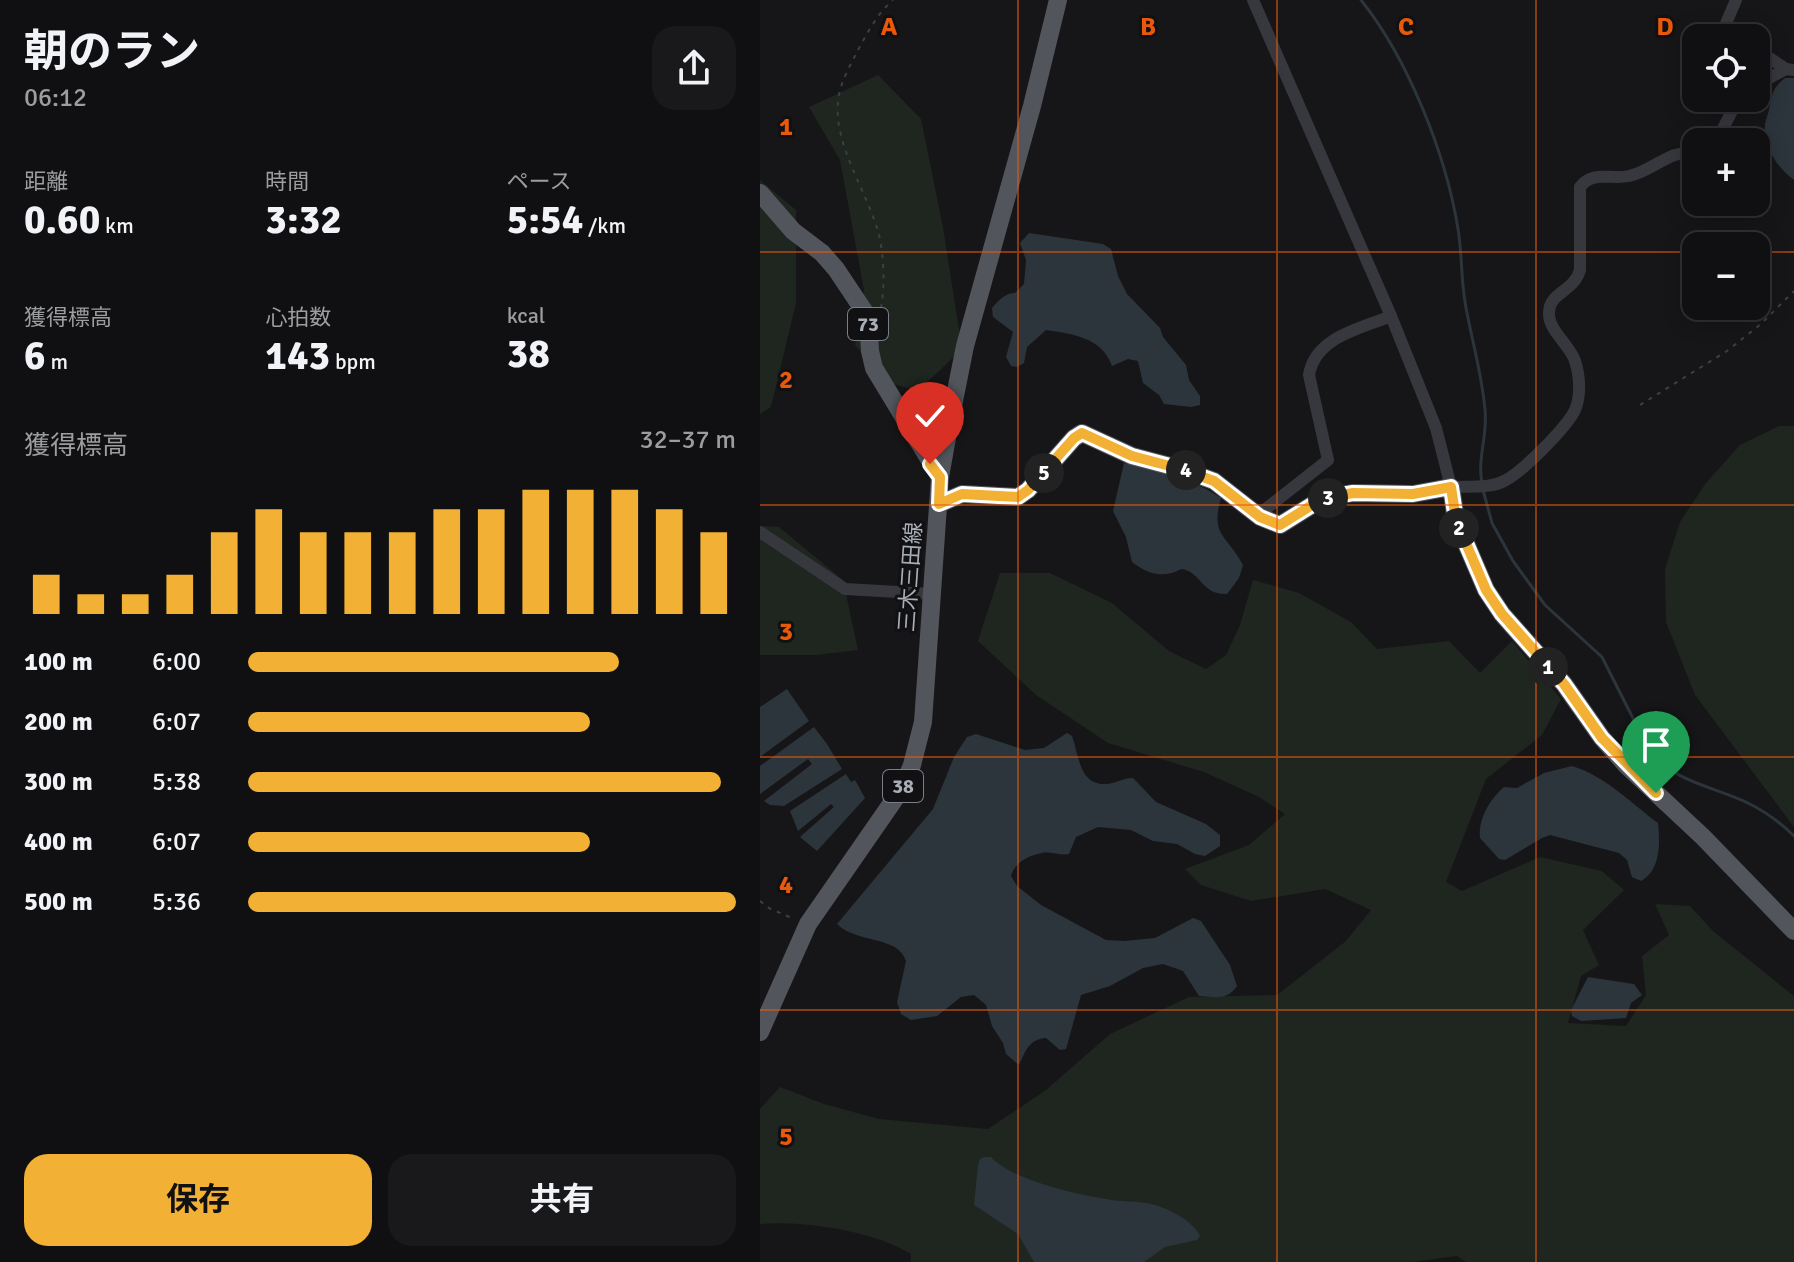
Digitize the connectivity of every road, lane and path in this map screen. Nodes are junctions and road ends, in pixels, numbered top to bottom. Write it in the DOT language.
graph roads {
  1 [pos="893,0"];
  2 [pos="1058,0"];
  3 [pos="1253,0"];
  4 [pos="1736,0"];
  5 [pos="1726,24"];
  6 [pos="1770,57"];
  7 [pos="1790,69"];
  8 [pos="1770,78"];
  9 [pos="1682,154"];
  10 [pos="760,193"];
  11 [pos="1794,291"];
  12 [pos="1391,316"];
  13 [pos="869,334"];
  14 [pos="1640,405"];
  15 [pos="940,477"];
  16 [pos="1451,487"];
  17 [pos="939,504"];
  18 [pos="1258,515"];
  19 [pos="760,532"];
  20 [pos="933,594"];
  21 [pos="760,901"];
  22 [pos="808,924"];
  23 [pos="1794,931"];
  24 [pos="760,1032"];
  1 -- 13 [label="path"];
  2 -- 15 [label="main road, 三木三田線 / 38"];
  3 -- 12 [label="street"];
  4 -- 5 [label="street"];
  6 -- 7 [label="street"];
  7 -- 8 [label="street"];
  9 -- 16 [label="street"];
  10 -- 13 [label="main road, 73"];
  11 -- 14 [label="path"];
  12 -- 16 [label="street"];
  12 -- 18 [label="street"];
  13 -- 15 [label="main road, 73"];
  15 -- 17 [label="main road, 三木三田線 / 38"];
  16 -- 18 [label="main road"];
  16 -- 23 [label="main road"];
  17 -- 18 [label="main road"];
  17 -- 20 [label="main road, 三木三田線 / 38"];
  19 -- 20 [label="street"];
  20 -- 22 [label="main road, 三木三田線 / 38"];
  21 -- 22 [label="path"];
  22 -- 24 [label="main road, 三木三田線 / 38"];
}
